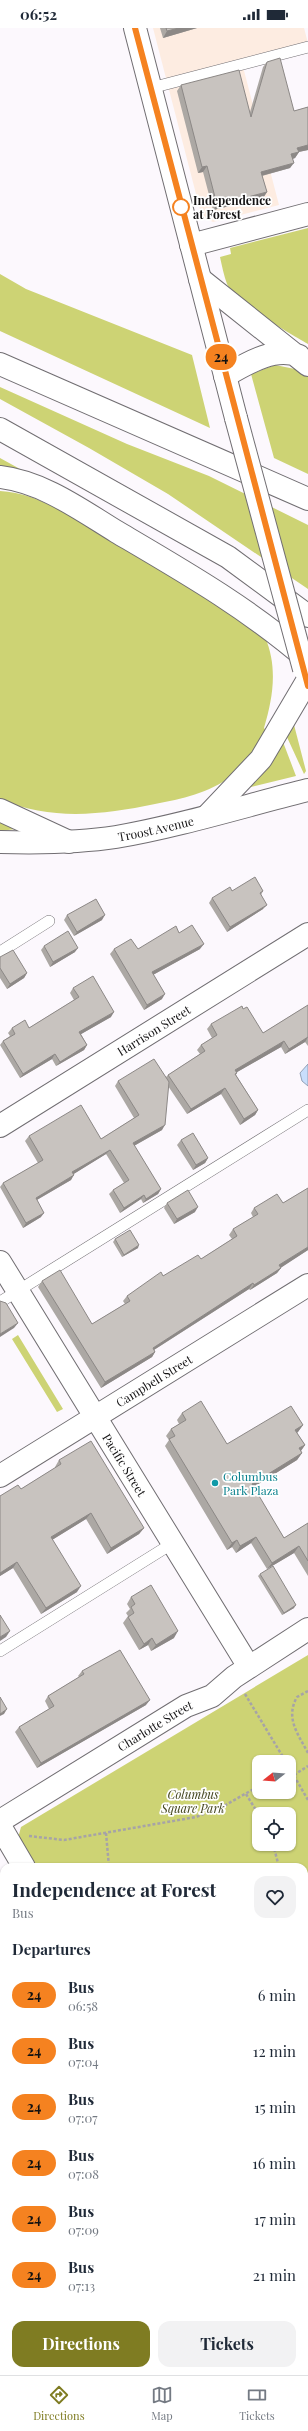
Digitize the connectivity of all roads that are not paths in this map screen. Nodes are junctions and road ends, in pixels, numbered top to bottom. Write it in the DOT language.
graph roads {
  1 [pos="135,28"];
  2 [pos="308,46"];
  3 [pos="151,88"];
  4 [pos="308,214"];
  5 [pos="191,245"];
  6 [pos="200,279"];
  7 [pos="304,360"];
  8 [pos="0,364"];
  9 [pos="225,376"];
  10 [pos="0,429"];
  11 [pos="0,477"];
  12 [pos="306,499"];
  13 [pos="308,616"];
  14 [pos="307,674"];
  15 [pos="308,790"];
  16 [pos="0,810"];
  17 [pos="208,815"];
  18 [pos="0,842"];
  19 [pos="69,842"];
  20 [pos="50,921"];
  21 [pos="308,934"];
  22 [pos="0,952"];
  23 [pos="308,1110"];
  24 [pos="0,1126"];
  25 [pos="0,1262"];
  26 [pos="308,1285"];
  27 [pos="9,1296"];
  28 [pos="94,1417"];
  29 [pos="0,1476"];
  30 [pos="172,1543"];
  31 [pos="308,1629"];
  32 [pos="0,1651"];
  33 [pos="249,1667"];
  34 [pos="0,1821"];
  35 [pos="0,1826"];
  36 [pos="22,1863"];
  1 -- 3 [label="main road"];
  2 -- 3 [label="lane"];
  3 -- 5 [label="main road"];
  4 -- 5 [label="main road"];
  5 -- 6 [label="main road"];
  6 -- 7 [label="main road"];
  6 -- 9 [label="main road"];
  7 -- 9 [label="main road"];
  8 -- 12 [label="main road"];
  9 -- 14 [label="main road, bridge"];
  10 -- 13 [label="main road"];
  11 -- 14 [label="main road"];
  14 -- 17 [label="main road"];
  15 -- 17 [label="main road, Troost Avenue"];
  16 -- 19 [label="main road"];
  17 -- 19 [label="main road, Troost Avenue"];
  18 -- 19 [label="main road, Troost Avenue"];
  20 -- 22 [label="lane"];
  21 -- 24 [label="main road, Harrison Street"];
  23 -- 27 [label="lane"];
  25 -- 27 [label="main road, Pacific Street"];
  26 -- 28 [label="main road, Campbell Street"];
  27 -- 28 [label="main road, Pacific Street"];
  28 -- 29 [label="main road, Campbell Street"];
  28 -- 30 [label="main road, Pacific Street"];
  30 -- 32 [label="lane"];
  30 -- 33 [label="main road, Pacific Street"];
  31 -- 33 [label="main road, Charlotte Street"];
  33 -- 34 [label="main road, Charlotte Street"];
  35 -- 36 [label="main road"];
}
